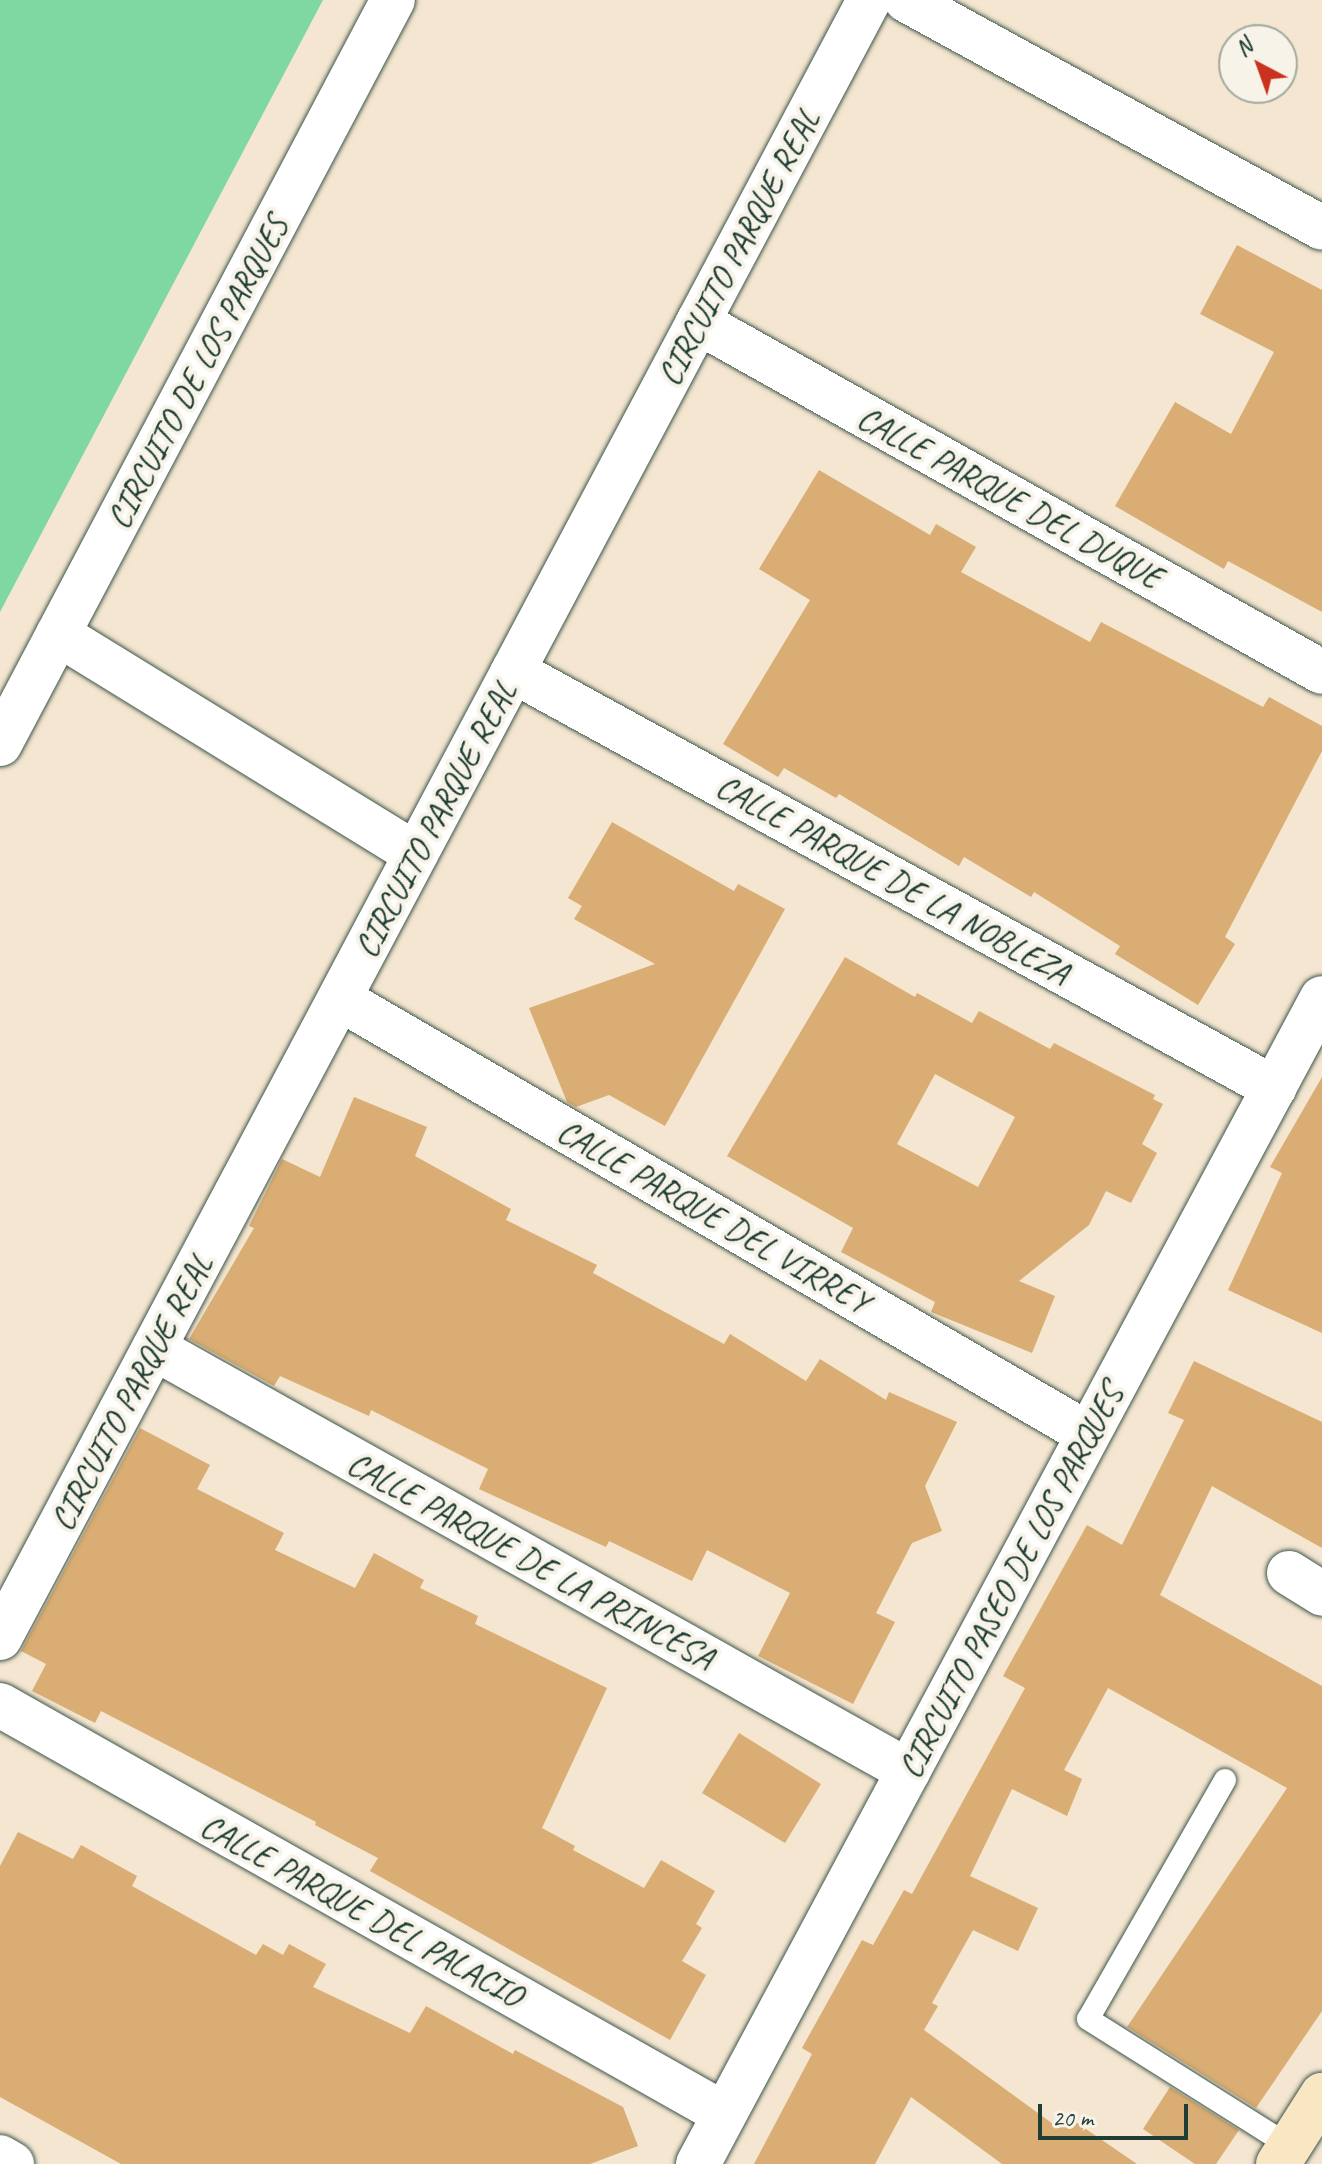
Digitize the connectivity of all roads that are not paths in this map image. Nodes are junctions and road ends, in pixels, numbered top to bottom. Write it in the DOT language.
graph roads {
  1 [pos="393,0"];
  2 [pos="869,0"];
  3 [pos="906,0"];
  4 [pos="1322,228"];
  5 [pos="698,322"];
  6 [pos="58,634"];
  7 [pos="513,671"];
  8 [pos="1322,672"];
  9 [pos="0,744"];
  10 [pos="416,854"];
  11 [pos="1322,998"];
  12 [pos="340,999"];
  13 [pos="1274,1088"];
  14 [pos="154,1348"];
  15 [pos="1088,1434"];
  16 [pos="0,1638"];
  17 [pos="0,1705"];
  18 [pos="908,1771"];
  19 [pos="1225,1780"];
  20 [pos="1322,2095"];
  21 [pos="724,2114"];
  22 [pos="1284,2155"];
  23 [pos="0,2157"];
  24 [pos="12,2164"];
  25 [pos="698,2164"];
  1 -- 6 [label="street, CIRCUITO DE LOS PARQUES"];
  2 -- 5 [label="street, CIRCUITO PARQUE REAL"];
  3 -- 4 [label="street"];
  5 -- 7 [label="street, CIRCUITO PARQUE REAL"];
  5 -- 8 [label="street, CALLE PARQUE DEL DUQUE"];
  6 -- 9 [label="street, CIRCUITO DE LOS PARQUES"];
  6 -- 10 [label="street"];
  7 -- 10 [label="street, CIRCUITO PARQUE REAL"];
  7 -- 13 [label="street, CALLE PARQUE DE LA NOBLEZA"];
  10 -- 12 [label="street, CIRCUITO PARQUE REAL"];
  11 -- 13 [label="street, CIRCUITO PASEO DE LOS PARQUES"];
  12 -- 14 [label="street, CIRCUITO PARQUE REAL"];
  12 -- 15 [label="street, CALLE PARQUE DEL VIRREY"];
  13 -- 15 [label="street, CIRCUITO PASEO DE LOS PARQUES"];
  14 -- 16 [label="street, CIRCUITO PARQUE REAL"];
  14 -- 18 [label="street, CALLE PARQUE DE LA PRINCESA"];
  15 -- 18 [label="street, CIRCUITO PASEO DE LOS PARQUES"];
  17 -- 21 [label="street, CALLE PARQUE DEL PALACIO"];
  18 -- 21 [label="street, CIRCUITO PASEO DE LOS PARQUES"];
  19 -- 22 [label="lane"];
  20 -- 22 [label="main road"];
  21 -- 25 [label="street, CIRCUITO PASEO DE LOS PARQUES"];
  23 -- 24 [label="street"];
}
